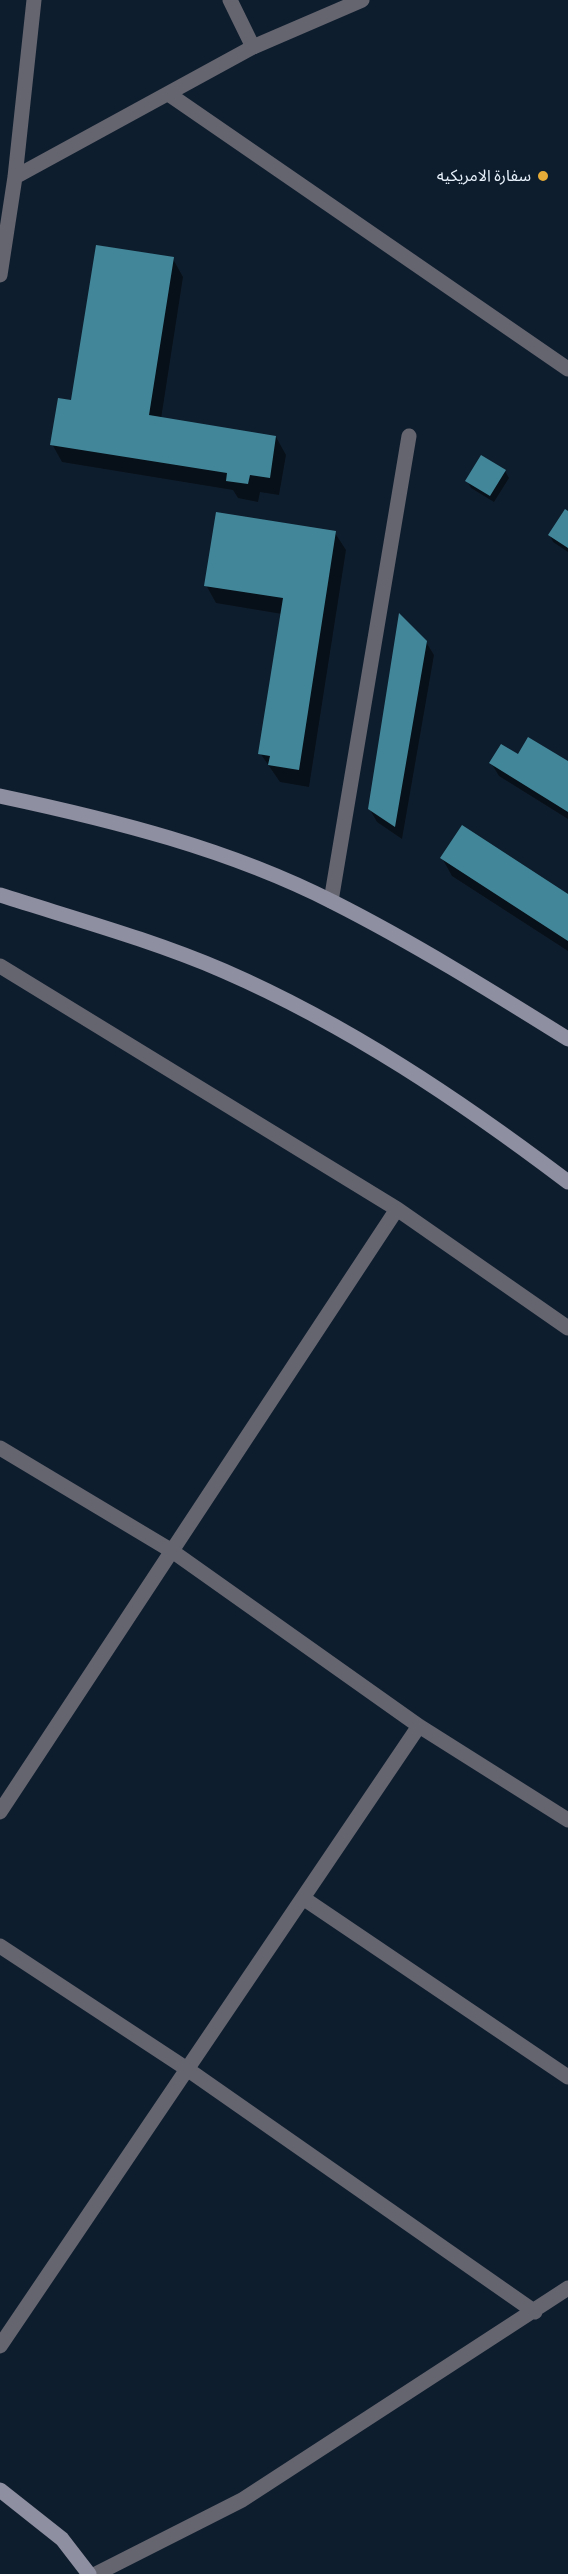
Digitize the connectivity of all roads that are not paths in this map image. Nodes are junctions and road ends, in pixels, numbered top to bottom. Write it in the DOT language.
graph roads {
  1 [pos="34,0"];
  2 [pos="230,0"];
  3 [pos="362,0"];
  4 [pos="253,47"];
  5 [pos="170,95"];
  6 [pos="15,177"];
  7 [pos="0,275"];
  8 [pos="568,369"];
  9 [pos="409,436"];
  10 [pos="0,796"];
  11 [pos="0,895"];
  12 [pos="331,901"];
  13 [pos="0,966"];
  14 [pos="568,1039"];
  15 [pos="568,1182"];
  16 [pos="397,1209"];
  17 [pos="568,1328"];
  18 [pos="0,1448"];
  19 [pos="172,1551"];
  20 [pos="419,1726"];
  21 [pos="0,1812"];
  22 [pos="568,1820"];
  23 [pos="303,1898"];
  24 [pos="0,1946"];
  25 [pos="187,2069"];
  26 [pos="568,2077"];
  27 [pos="568,2288"];
  28 [pos="535,2312"];
  29 [pos="0,2346"];
  30 [pos="0,2490"];
  31 [pos="89,2574"];
  32 [pos="96,2574"];
  1 -- 6 [label="street"];
  2 -- 4 [label="street"];
  3 -- 4 [label="street"];
  4 -- 5 [label="street"];
  5 -- 6 [label="street"];
  5 -- 8 [label="street"];
  6 -- 7 [label="street"];
  9 -- 12 [label="street"];
  10 -- 12 [label="main road"];
  11 -- 15 [label="main road"];
  12 -- 14 [label="main road"];
  13 -- 16 [label="street"];
  16 -- 17 [label="street"];
  16 -- 19 [label="street"];
  18 -- 19 [label="street"];
  19 -- 20 [label="street"];
  19 -- 21 [label="street"];
  20 -- 22 [label="street"];
  20 -- 23 [label="street"];
  23 -- 25 [label="street"];
  23 -- 26 [label="street"];
  24 -- 25 [label="street"];
  25 -- 28 [label="street"];
  25 -- 29 [label="street"];
  27 -- 28 [label="street"];
  28 -- 32 [label="street"];
  30 -- 31 [label="main road"];
}
